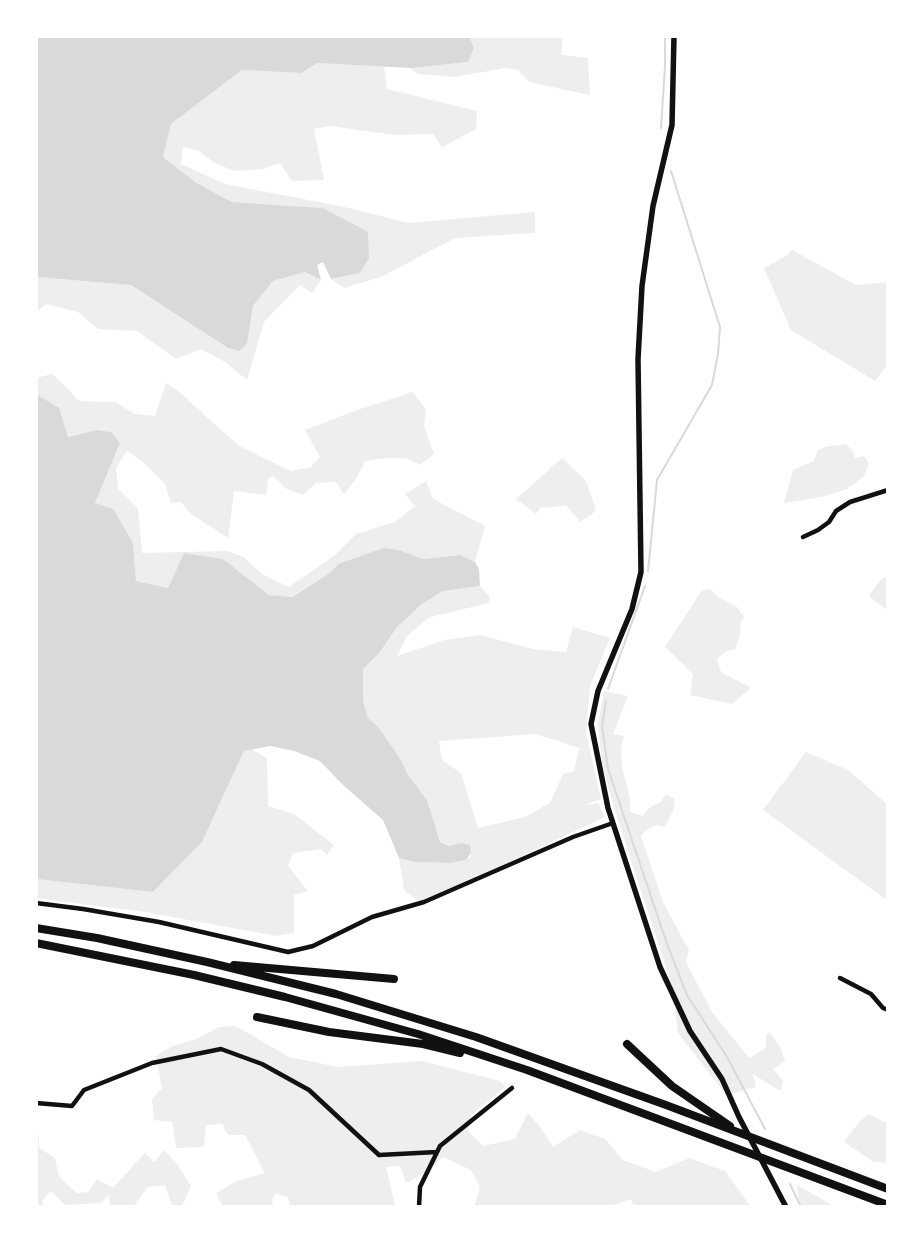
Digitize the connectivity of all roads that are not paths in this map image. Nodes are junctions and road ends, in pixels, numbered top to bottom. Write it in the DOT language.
graph roads {
  1 [pos="674,36"];
  2 [pos="888,490"];
  3 [pos="803,537"];
  4 [pos="613,823"];
  5 [pos="36,903"];
  6 [pos="36,928"];
  7 [pos="36,943"];
  8 [pos="207,962"];
  9 [pos="840,978"];
  10 [pos="394,979"];
  11 [pos="888,1010"];
  12 [pos="258,1017"];
  13 [pos="627,1044"];
  14 [pos="508,1064"];
  15 [pos="512,1088"];
  16 [pos="36,1102"];
  17 [pos="742,1134"];
  18 [pos="437,1152"];
  19 [pos="888,1189"];
  20 [pos="888,1205"];
  21 [pos="418,1207"];
  22 [pos="786,1207"];
  1 -- 4 [label="street"];
  2 -- 3 [label="street"];
  4 -- 5 [label="street"];
  4 -- 22 [label="street"];
  6 -- 8 [label="highway"];
  7 -- 14 [label="highway"];
  8 -- 10 [label="highway"];
  8 -- 17 [label="highway"];
  9 -- 11 [label="street"];
  12 -- 14 [label="highway"];
  13 -- 17 [label="highway"];
  14 -- 20 [label="highway"];
  15 -- 18 [label="street"];
  16 -- 18 [label="street"];
  17 -- 19 [label="highway"];
  18 -- 21 [label="street"];
}
